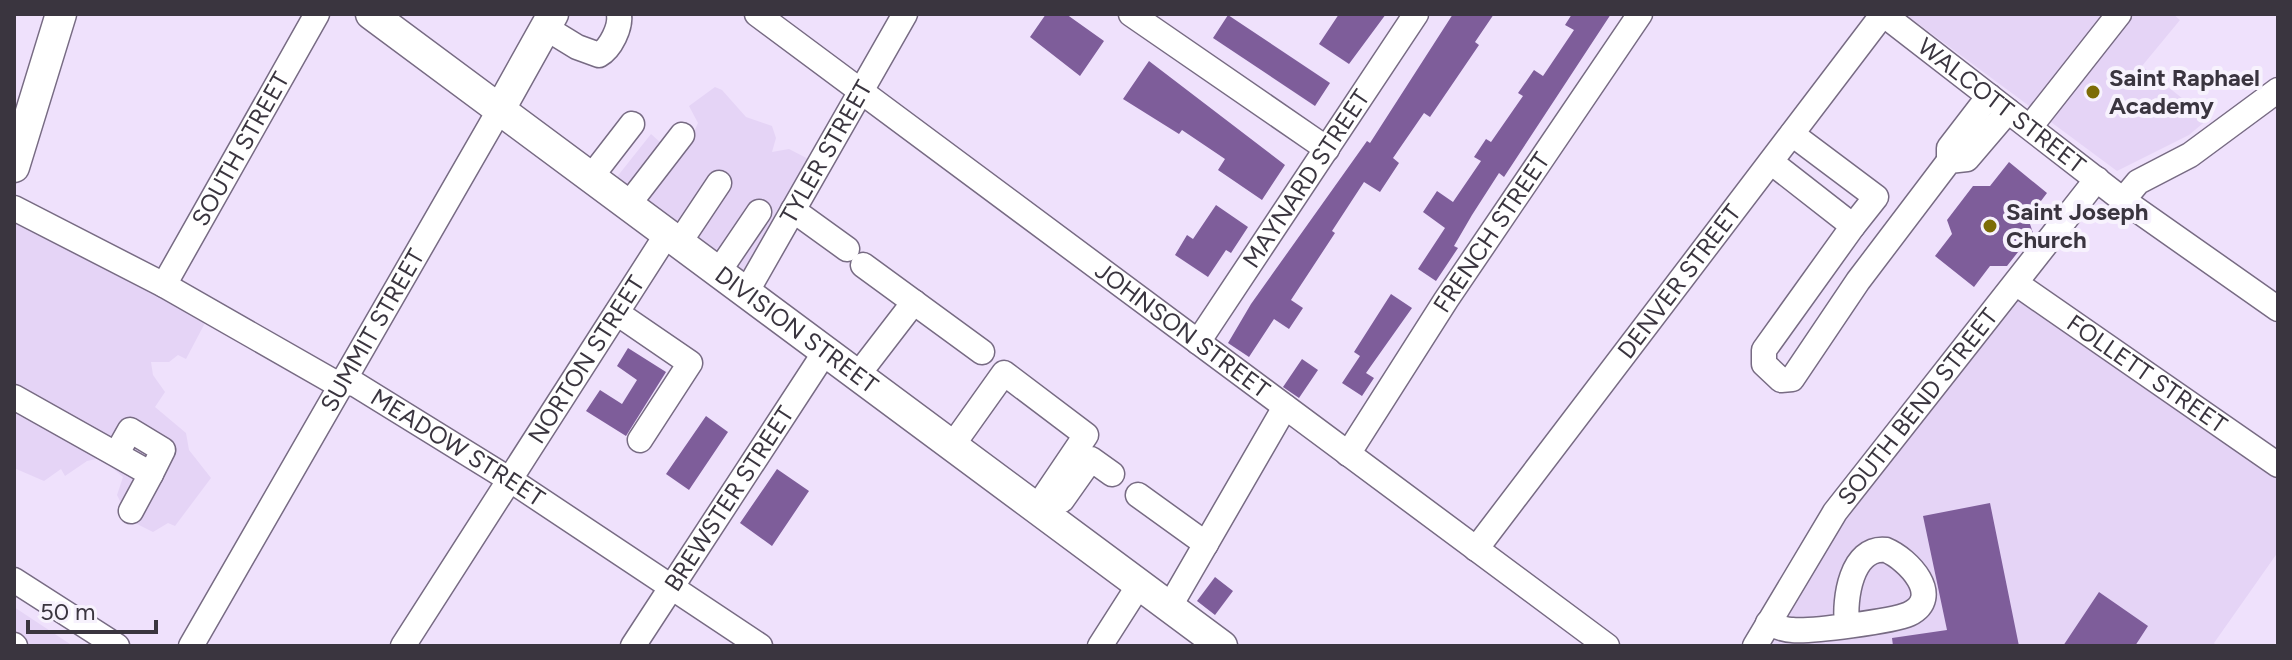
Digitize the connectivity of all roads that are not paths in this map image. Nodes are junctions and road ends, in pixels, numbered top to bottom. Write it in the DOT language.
graph roads {
  1 [pos="61,14"];
  2 [pos="317,14"];
  3 [pos="371,14"];
  4 [pos="619,14"];
  5 [pos="757,14"];
  6 [pos="905,14"];
  7 [pos="1131,14"];
  8 [pos="1416,14"];
  9 [pos="1640,14"];
  10 [pos="2119,14"];
  11 [pos="1889,16"];
  12 [pos="550,21"];
  13 [pos="2278,90"];
  14 [pos="862,91"];
  15 [pos="1989,96"];
  16 [pos="500,109"];
  17 [pos="2008,111"];
  18 [pos="632,124"];
  19 [pos="2030,127"];
  20 [pos="1792,134"];
  21 [pos="682,135"];
  22 [pos="1327,149"];
  23 [pos="1949,161"];
  24 [pos="1771,162"];
  25 [pos="14,167"];
  26 [pos="591,177"];
  27 [pos="2097,179"];
  28 [pos="719,183"];
  29 [pos="2123,200"];
  30 [pos="628,205"];
  31 [pos="14,208"];
  32 [pos="793,210"];
  33 [pos="759,212"];
  34 [pos="1859,218"];
  35 [pos="1894,234"];
  36 [pos="673,238"];
  37 [pos="719,271"];
  38 [pos="2017,284"];
  39 [pos="164,285"];
  40 [pos="747,291"];
  41 [pos="914,302"];
  42 [pos="2278,309"];
  43 [pos="617,313"];
  44 [pos="1198,342"];
  45 [pos="825,352"];
  46 [pos="982,352"];
  47 [pos="857,376"];
  48 [pos="344,382"];
  49 [pos="14,397"];
  50 [pos="1285,407"];
  51 [pos="640,440"];
  52 [pos="952,446"];
  53 [pos="1348,454"];
  54 [pos="2278,465"];
  55 [pos="1112,474"];
  56 [pos="512,481"];
  57 [pos="1138,495"];
  58 [pos="131,511"];
  59 [pos="1043,513"];
  60 [pos="1206,544"];
  61 [pos="1476,549"];
  62 [pos="14,580"];
  63 [pos="1139,585"];
  64 [pos="671,588"];
  65 [pos="1170,606"];
  66 [pos="1768,623"];
  67 [pos="1847,624"];
  68 [pos="1600,644"];
  69 [pos="117,646"];
  70 [pos="191,646"];
  71 [pos="403,646"];
  72 [pos="633,646"];
  73 [pos="760,646"];
  74 [pos="1100,646"];
  75 [pos="1222,646"];
  76 [pos="1755,646"];
  1 -- 25 [label="main road"];
  2 -- 39 [label="street, SOUTH STREET"];
  3 -- 16 [label="main road, DIVISION STREET"];
  4 -- 12 [label="street"];
  5 -- 14 [label="street, JOHNSON STREET"];
  6 -- 14 [label="street, TYLER STREET"];
  7 -- 22 [label="street"];
  8 -- 22 [label="street, MAYNARD STREET"];
  9 -- 53 [label="street, FRENCH STREET"];
  10 -- 19 [label="street"];
  11 -- 15 [label="street, WALCOTT STREET"];
  11 -- 20 [label="street, DENVER STREET"];
  12 -- 16 [label="main road, SUMMIT STREET"];
  13 -- 29 [label="street"];
  14 -- 32 [label="street, TYLER STREET"];
  14 -- 44 [label="street, JOHNSON STREET"];
  15 -- 17 [label="street, WALCOTT STREET"];
  15 -- 23 [label="street"];
  16 -- 26 [label="main road, DIVISION STREET"];
  16 -- 48 [label="street, SUMMIT STREET"];
  17 -- 19 [label="street, WALCOTT STREET"];
  17 -- 23 [label="street"];
  18 -- 26 [label="street"];
  19 -- 27 [label="street, WALCOTT STREET"];
  20 -- 24 [label="street, DENVER STREET"];
  20 -- 34 [label="street"];
  21 -- 30 [label="street"];
  22 -- 44 [label="street, MAYNARD STREET"];
  23 -- 35 [label="street"];
  24 -- 34 [label="street"];
  24 -- 61 [label="street, DENVER STREET"];
  26 -- 30 [label="main road, DIVISION STREET"];
  27 -- 29 [label="street, WALCOTT STREET"];
  27 -- 38 [label="street, SOUTH BEND STREET"];
  28 -- 36 [label="street, NORTON STREET"];
  29 -- 42 [label="street, WALCOTT STREET"];
  30 -- 36 [label="main road, DIVISION STREET"];
  31 -- 39 [label="street, MEADOW STREET"];
  32 -- 40 [label="street, TYLER STREET"];
  32 -- 41 [label="street"];
  33 -- 37 [label="street"];
  34 -- 35 [label="street"];
  34 -- 35 [label="street"];
  36 -- 37 [label="main road, DIVISION STREET"];
  36 -- 43 [label="street, NORTON STREET"];
  37 -- 40 [label="main road, DIVISION STREET"];
  38 -- 54 [label="street, FOLLETT STREET"];
  38 -- 66 [label="street, SOUTH BEND STREET"];
  39 -- 48 [label="street, MEADOW STREET"];
  40 -- 45 [label="main road, DIVISION STREET"];
  41 -- 46 [label="street"];
  41 -- 47 [label="street"];
  43 -- 51 [label="street"];
  43 -- 56 [label="street, NORTON STREET"];
  44 -- 50 [label="street, JOHNSON STREET"];
  45 -- 47 [label="main road, DIVISION STREET"];
  45 -- 64 [label="street, BREWSTER STREET"];
  47 -- 52 [label="main road, DIVISION STREET"];
  48 -- 56 [label="street, MEADOW STREET"];
  48 -- 70 [label="street, SUMMIT STREET"];
  49 -- 58 [label="street"];
  50 -- 53 [label="street, JOHNSON STREET"];
  50 -- 60 [label="street"];
  52 -- 59 [label="main road, DIVISION STREET"];
  52 -- 59 [label="street"];
  53 -- 61 [label="street, JOHNSON STREET"];
  55 -- 59 [label="street"];
  56 -- 64 [label="street, MEADOW STREET"];
  56 -- 71 [label="street, NORTON STREET"];
  57 -- 60 [label="street"];
  59 -- 63 [label="main road, DIVISION STREET"];
  60 -- 65 [label="street"];
  61 -- 68 [label="street, JOHNSON STREET"];
  62 -- 69 [label="street"];
  63 -- 65 [label="main road, DIVISION STREET"];
  63 -- 74 [label="street"];
  64 -- 72 [label="street, BREWSTER STREET"];
  64 -- 73 [label="street, MEADOW STREET"];
  65 -- 75 [label="main road, DIVISION STREET"];
  66 -- 67 [label="street"];
  66 -- 76 [label="street, SOUTH BEND STREET"];
}
